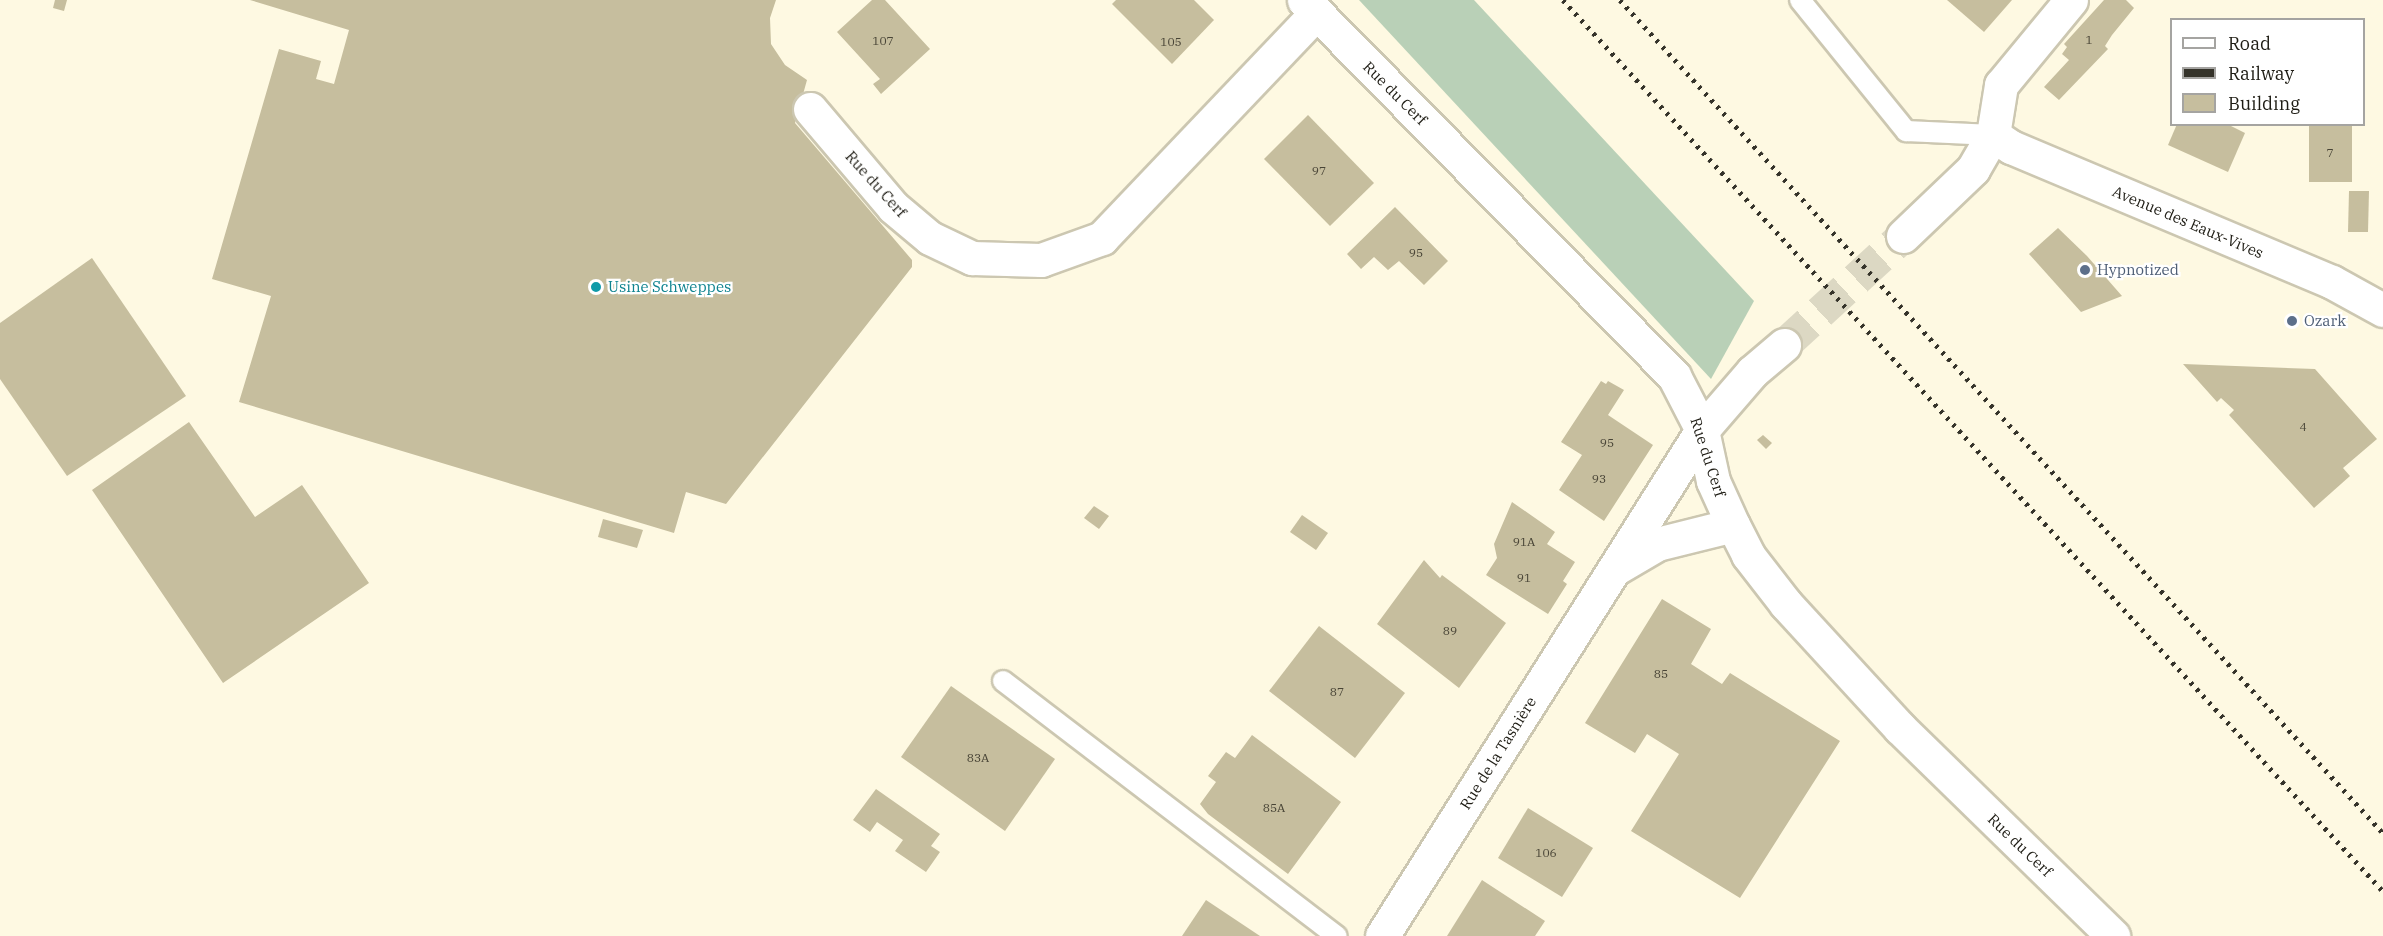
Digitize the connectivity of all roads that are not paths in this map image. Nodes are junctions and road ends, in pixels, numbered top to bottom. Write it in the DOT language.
graph roads {
  1 [pos="1800,0"];
  2 [pos="2071,0"];
  3 [pos="1310,6"];
  4 [pos="810,109"];
  5 [pos="1993,135"];
  6 [pos="1903,236"];
  7 [pos="2383,310"];
  8 [pos="1784,345"];
  9 [pos="1702,429"];
  10 [pos="1733,525"];
  11 [pos="1614,569"];
  12 [pos="1004,681"];
  13 [pos="1337,936"];
  14 [pos="1382,936"];
  15 [pos="2113,936"];
  1 -- 5 [label="lane"];
  2 -- 5 [label="street"];
  3 -- 4 [label="street, Rue du Cerf"];
  3 -- 9 [label="street, Rue du Cerf"];
  5 -- 6 [label="street"];
  5 -- 7 [label="street, Avenue des Eaux-Vives"];
  8 -- 9 [label="street, Rue de la Tasnière"];
  9 -- 10 [label="street, Rue du Cerf"];
  9 -- 11 [label="street, Rue de la Tasnière"];
  10 -- 11 [label="street, Rue de la Tasnière"];
  10 -- 15 [label="street, Rue du Cerf"];
  11 -- 14 [label="street, Rue de la Tasnière"];
  12 -- 13 [label="lane"];
}
